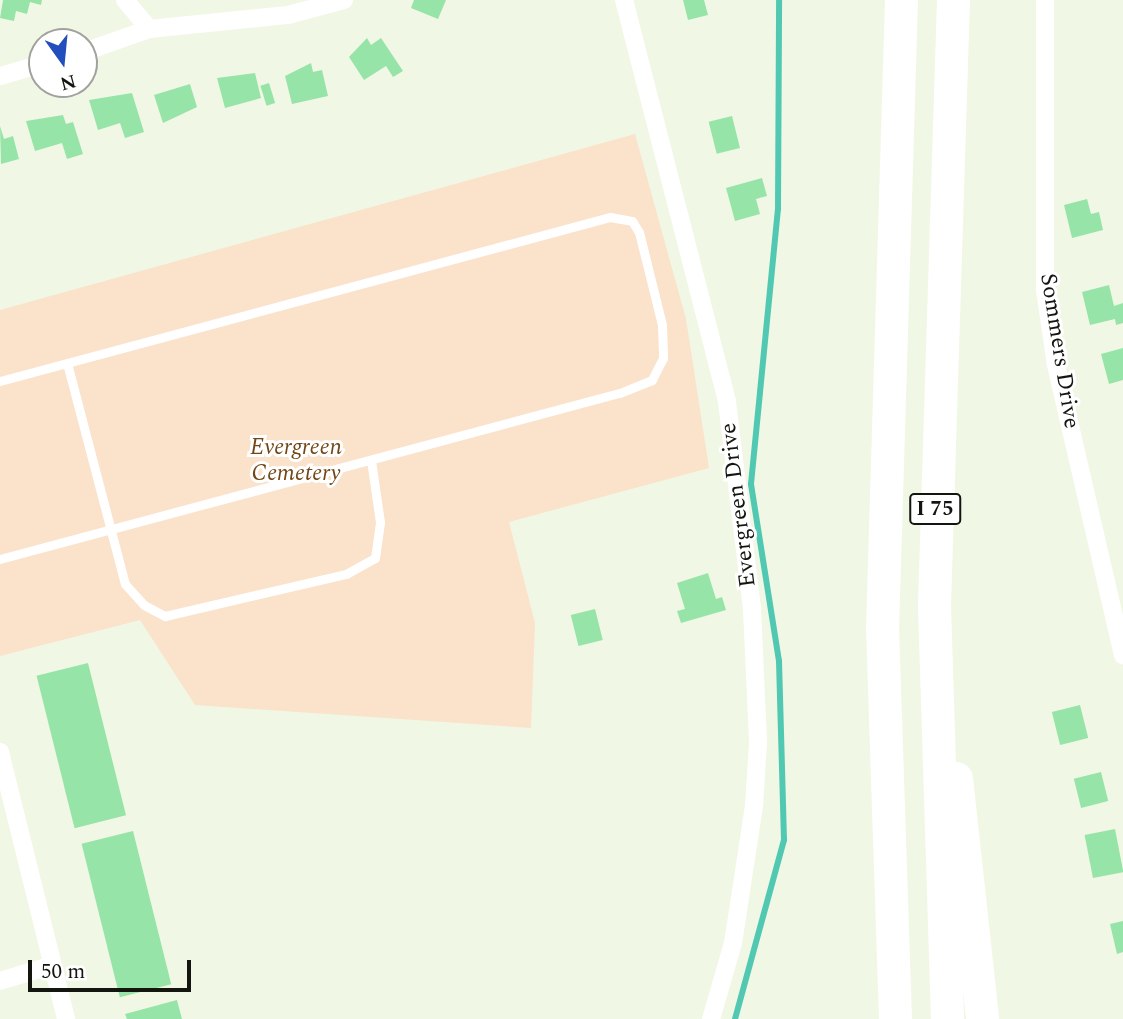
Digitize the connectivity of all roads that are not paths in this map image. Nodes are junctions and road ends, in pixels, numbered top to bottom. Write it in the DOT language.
graph roads {
  1 [pos="125,0"];
  2 [pos="344,0"];
  3 [pos="624,0"];
  4 [pos="901,0"];
  5 [pos="953,0"];
  6 [pos="1045,0"];
  7 [pos="149,29"];
  8 [pos="98,46"];
  9 [pos="28,68"];
  10 [pos="0,76"];
  11 [pos="66,363"];
  12 [pos="0,381"];
  13 [pos="371,460"];
  14 [pos="111,530"];
  15 [pos="0,559"];
  16 [pos="933,604"];
  17 [pos="1123,655"];
  18 [pos="0,752"];
  19 [pos="53,965"];
  20 [pos="0,981"];
  21 [pos="66,1019"];
  22 [pos="711,1019"];
  23 [pos="893,1019"];
  24 [pos="947,1019"];
  25 [pos="982,1019"];
  1 -- 7 [label="street"];
  2 -- 7 [label="street"];
  3 -- 22 [label="street, Evergreen Drive"];
  4 -- 23 [label="highway, I 75"];
  5 -- 16 [label="highway, I 75"];
  6 -- 17 [label="street, Sommers Drive"];
  7 -- 8 [label="street"];
  9 -- 10 [label="street"];
  11 -- 12 [label="lane"];
  11 -- 13 [label="lane"];
  11 -- 14 [label="lane"];
  13 -- 14 [label="lane"];
  13 -- 14 [label="lane"];
  14 -- 15 [label="lane"];
  16 -- 24 [label="highway, I 75"];
  16 -- 25 [label="highway"];
  18 -- 19 [label="street"];
  19 -- 20 [label="street"];
  19 -- 21 [label="street"];
}
